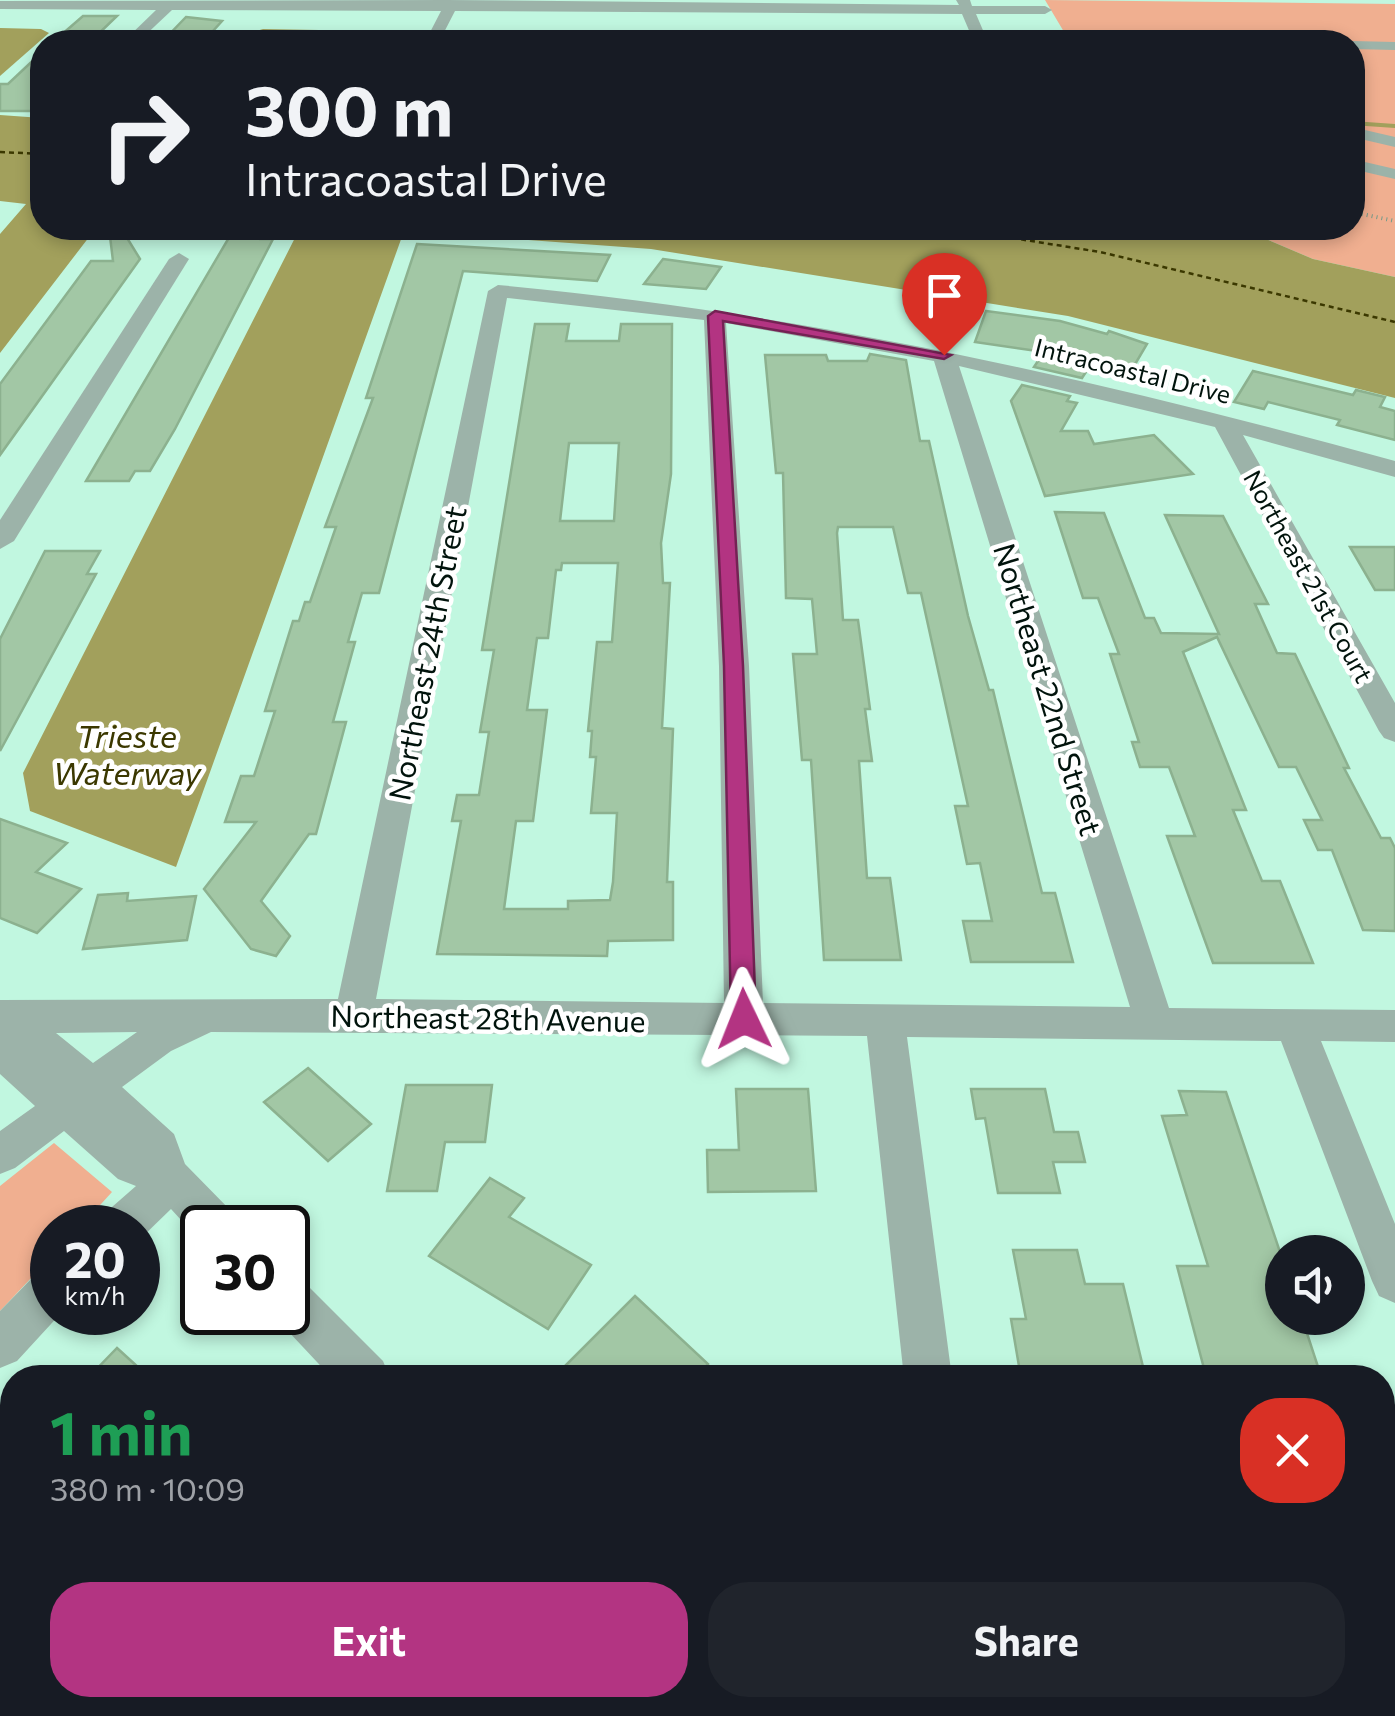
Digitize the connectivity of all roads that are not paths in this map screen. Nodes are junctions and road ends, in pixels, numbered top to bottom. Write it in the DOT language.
graph roads {
  1 [pos="452,4"];
  2 [pos="965,5"];
  3 [pos="0,6"];
  4 [pos="168,6"];
  5 [pos="1045,10"];
  6 [pos="143,30"];
  7 [pos="438,30"];
  8 [pos="976,30"];
  9 [pos="1365,45"];
  10 [pos="1395,46"];
  11 [pos="1365,135"];
  12 [pos="1395,142"];
  13 [pos="1365,151"];
  14 [pos="1395,158"];
  15 [pos="1365,167"];
  16 [pos="1395,174"];
  17 [pos="179,260"];
  18 [pos="498,291"];
  19 [pos="715,316"];
  20 [pos="944,355"];
  21 [pos="1223,420"];
  22 [pos="1395,469"];
  23 [pos="0,541"];
  24 [pos="1395,731"];
  25 [pos="354,1014"];
  26 [pos="216,1015"];
  27 [pos="744,1019"];
  28 [pos="885,1020"];
  29 [pos="1154,1024"];
  30 [pos="1295,1025"];
  31 [pos="1395,1026"];
  32 [pos="0,1028"];
  33 [pos="80,1096"];
  34 [pos="0,1155"];
  35 [pos="169,1177"];
  36 [pos="142,1205"];
  37 [pos="196,1205"];
  38 [pos="1395,1281"];
  39 [pos="30,1313"];
  40 [pos="310,1321"];
  41 [pos="0,1345"];
  42 [pos="353,1365"];
  43 [pos="926,1365"];
  1 -- 2 [label="street"];
  1 -- 4 [label="street"];
  1 -- 7 [label="street"];
  2 -- 5 [label="street"];
  2 -- 8 [label="street"];
  3 -- 4 [label="street"];
  4 -- 6 [label="street"];
  9 -- 10 [label="street"];
  11 -- 12 [label="street"];
  13 -- 14 [label="street"];
  15 -- 16 [label="street"];
  17 -- 23 [label="street"];
  18 -- 19 [label="street, Intracoastal Drive"];
  18 -- 25 [label="street, Northeast 24th Street"];
  19 -- 20 [label="street, Intracoastal Drive"];
  19 -- 27 [label="street"];
  20 -- 21 [label="street, Intracoastal Drive"];
  20 -- 29 [label="street, Northeast 22nd Street"];
  21 -- 22 [label="street, Intracoastal Drive"];
  21 -- 24 [label="street, Northeast 21st Court"];
  25 -- 26 [label="street, Northeast 28th Avenue"];
  25 -- 27 [label="street, Northeast 28th Avenue"];
  26 -- 32 [label="street, Northeast 28th Avenue"];
  26 -- 33 [label="street"];
  27 -- 28 [label="street, Northeast 28th Avenue"];
  28 -- 29 [label="street, Northeast 28th Avenue"];
  28 -- 43 [label="street"];
  29 -- 30 [label="street, Northeast 28th Avenue"];
  30 -- 31 [label="street, Northeast 28th Avenue"];
  30 -- 38 [label="street"];
  32 -- 33 [label="street"];
  33 -- 34 [label="street"];
  33 -- 35 [label="street"];
  35 -- 36 [label="street"];
  35 -- 37 [label="street"];
  39 -- 41 [label="street"];
  40 -- 42 [label="street"];
}
